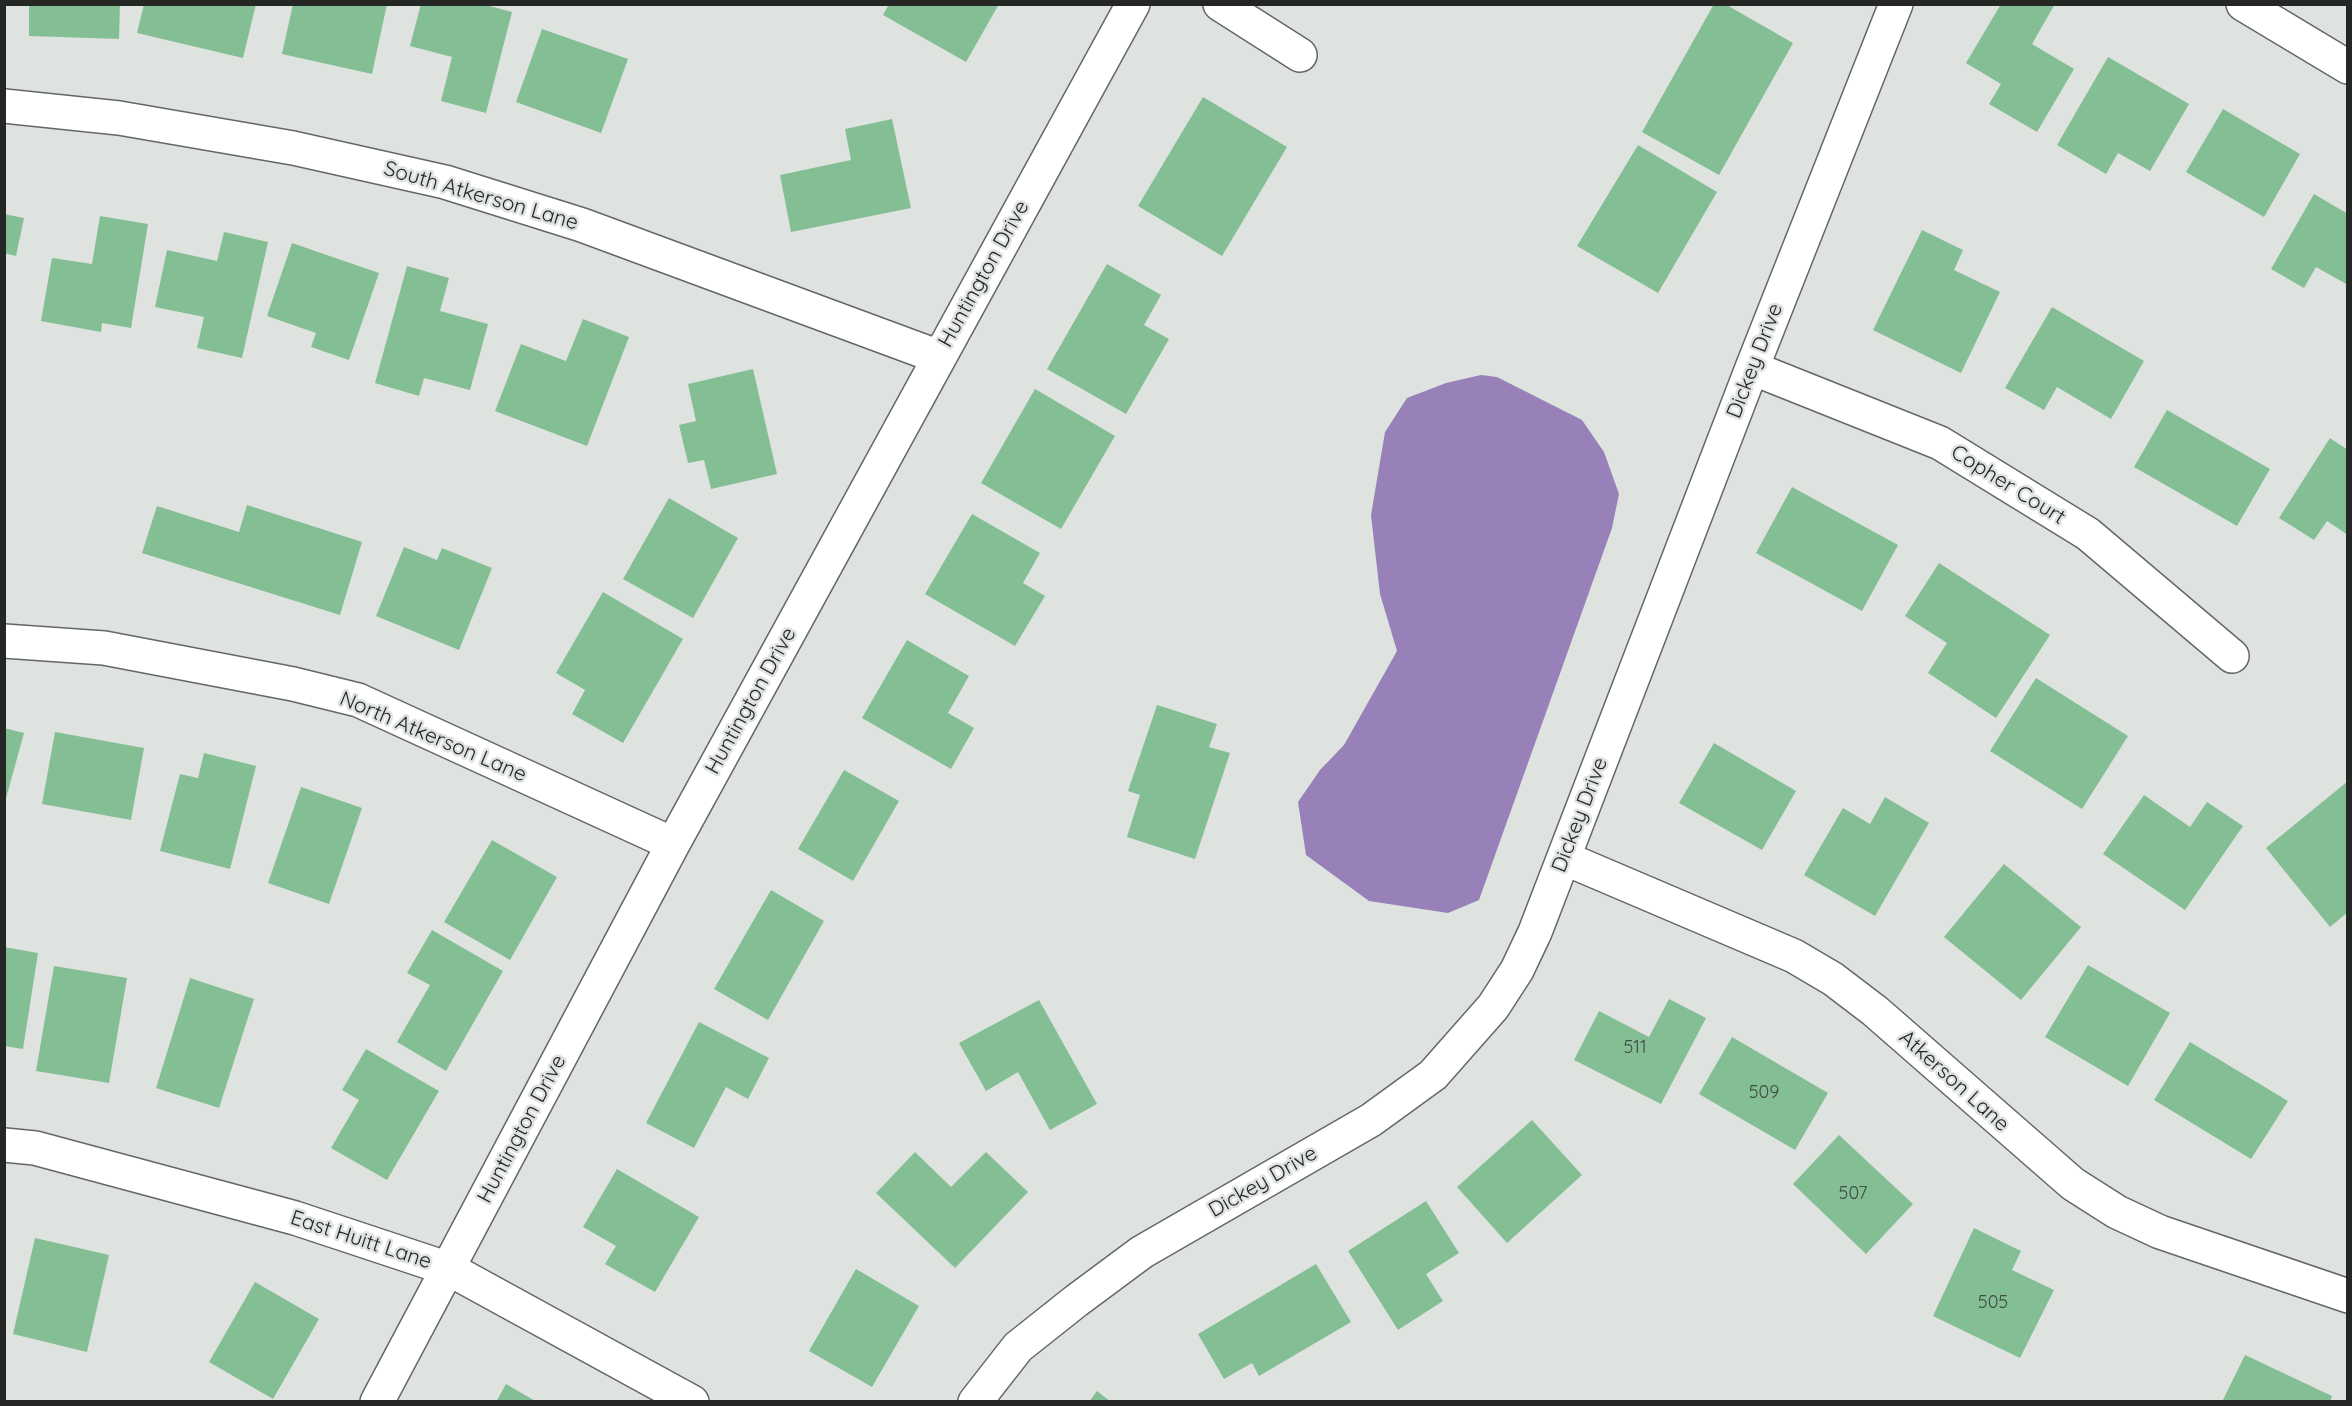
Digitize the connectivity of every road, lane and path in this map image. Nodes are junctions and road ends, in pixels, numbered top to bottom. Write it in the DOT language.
graph roads {
  1 [pos="1134,4"];
  2 [pos="1220,4"];
  3 [pos="1896,4"];
  4 [pos="2243,4"];
  5 [pos="1300,55"];
  6 [pos="2348,68"];
  7 [pos="4,106"];
  8 [pos="939,357"];
  9 [pos="1752,368"];
  10 [pos="4,640"];
  11 [pos="2232,656"];
  12 [pos="673,844"];
  13 [pos="1564,858"];
  14 [pos="4,1145"];
  15 [pos="449,1269"];
  16 [pos="2348,1296"];
  17 [pos="377,1401"];
  18 [pos="692,1401"];
  19 [pos="975,1401"];
  1 -- 8 [label="street, Huntington Drive"];
  2 -- 5 [label="street"];
  3 -- 9 [label="street, Dickey Drive"];
  4 -- 6 [label="street"];
  7 -- 8 [label="street, South Atkerson Lane"];
  8 -- 12 [label="street, Huntington Drive"];
  9 -- 11 [label="street, Copher Court"];
  9 -- 13 [label="street, Dickey Drive"];
  10 -- 12 [label="street, North Atkerson Lane"];
  12 -- 15 [label="street, Huntington Drive"];
  13 -- 16 [label="street, Atkerson Lane"];
  13 -- 19 [label="street, Dickey Drive"];
  14 -- 15 [label="street, East Huitt Lane"];
  15 -- 17 [label="street, Huntington Drive"];
  15 -- 18 [label="street, East Huitt Lane"];
}
